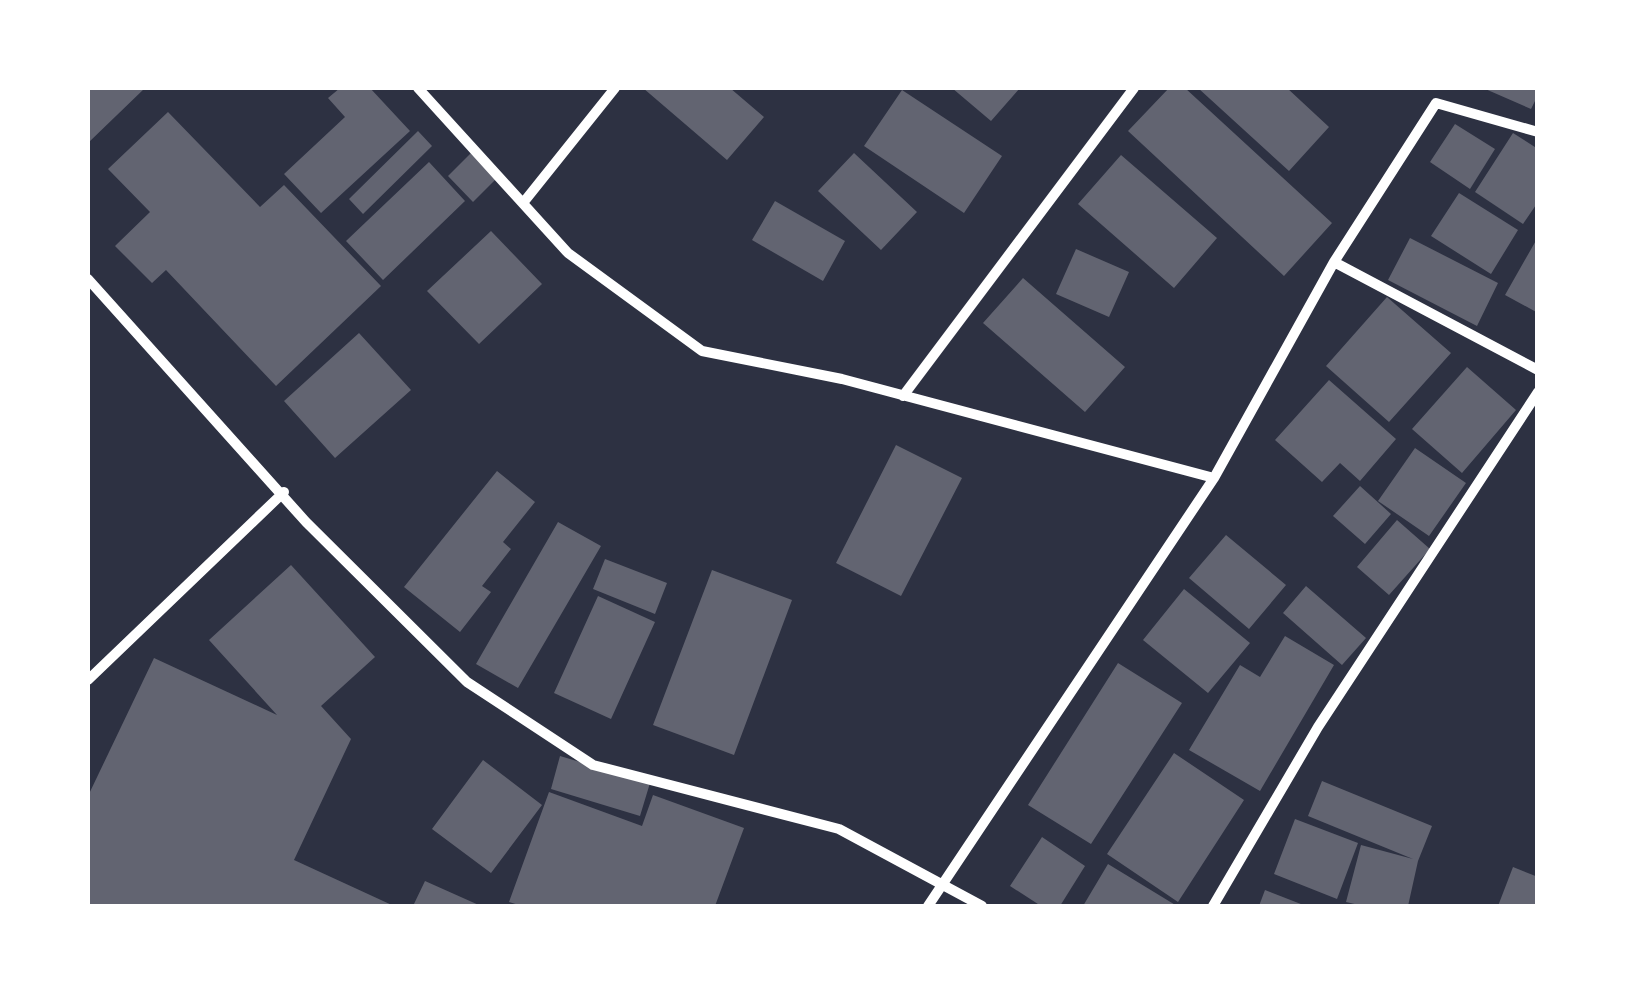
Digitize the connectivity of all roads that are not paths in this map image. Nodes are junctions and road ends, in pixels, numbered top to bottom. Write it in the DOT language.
graph roads {
  1 [pos="418,88"];
  2 [pos="615,88"];
  3 [pos="1134,88"];
  4 [pos="1538,132"];
  5 [pos="524,203"];
  6 [pos="1334,262"];
  7 [pos="88,279"];
  8 [pos="1538,370"];
  9 [pos="1538,392"];
  10 [pos="904,396"];
  11 [pos="1214,478"];
  12 [pos="284,492"];
  13 [pos="88,680"];
  14 [pos="939,886"];
  15 [pos="928,906"];
  16 [pos="982,906"];
  17 [pos="1213,906"];
  1 -- 5 [label="street"];
  2 -- 5 [label="street"];
  3 -- 10 [label="street"];
  4 -- 6 [label="street"];
  5 -- 10 [label="street"];
  6 -- 8 [label="street"];
  6 -- 11 [label="street"];
  7 -- 12 [label="street"];
  9 -- 17 [label="street"];
  10 -- 11 [label="street"];
  11 -- 14 [label="street"];
  12 -- 13 [label="street"];
  12 -- 14 [label="street"];
  14 -- 15 [label="street"];
  14 -- 16 [label="street"];
}
